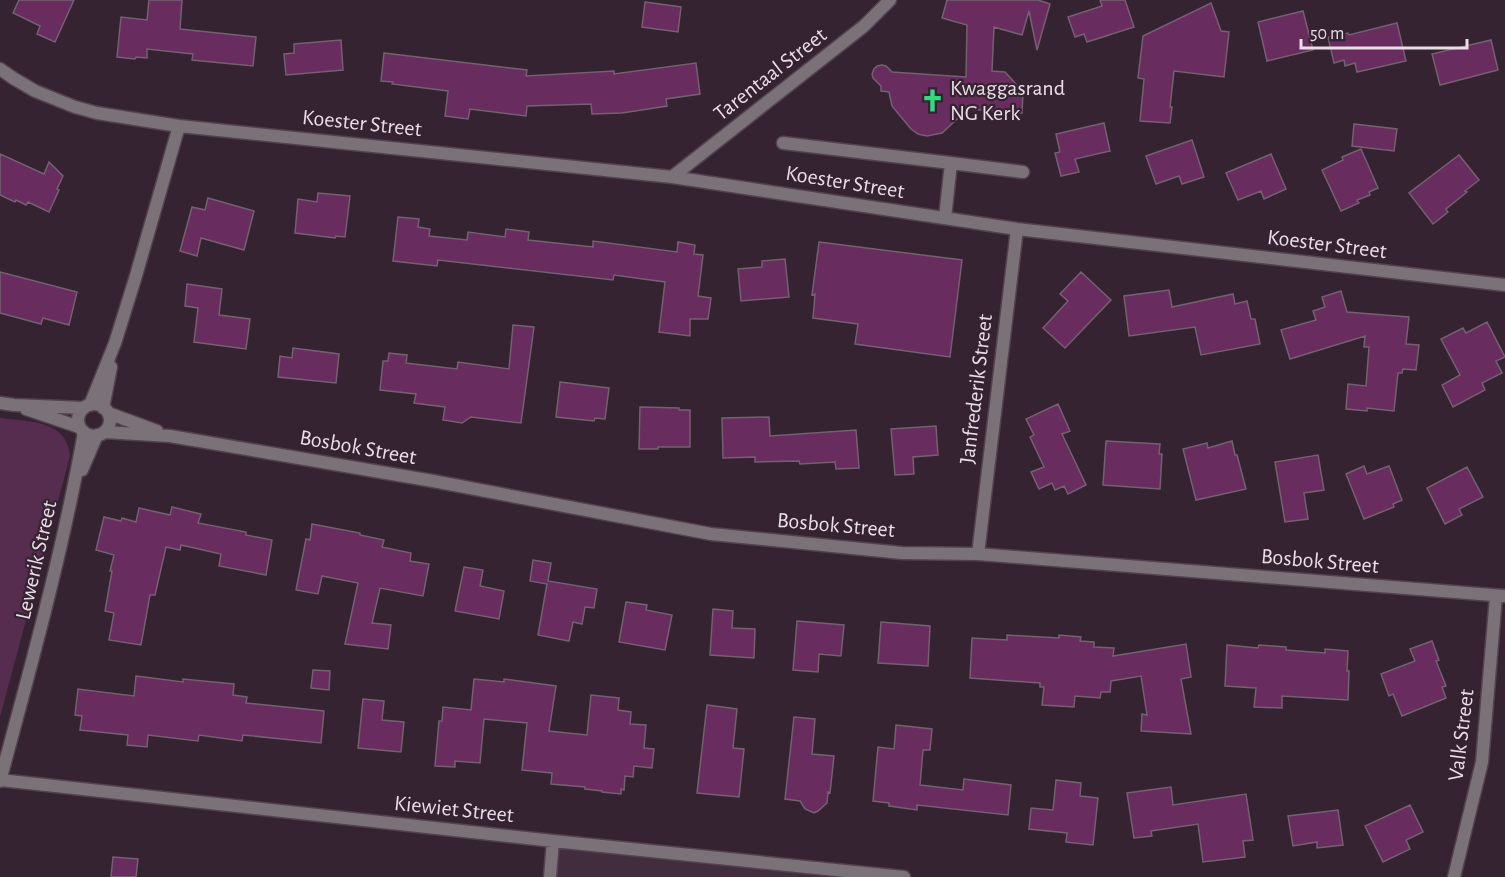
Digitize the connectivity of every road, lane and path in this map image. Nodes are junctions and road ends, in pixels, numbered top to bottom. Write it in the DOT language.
graph roads {
  1 [pos="890,0"];
  2 [pos="0,69"];
  3 [pos="179,126"];
  4 [pos="783,143"];
  5 [pos="951,164"];
  6 [pos="1023,172"];
  7 [pos="672,177"];
  8 [pos="945,218"];
  9 [pos="1017,229"];
  10 [pos="1505,285"];
  11 [pos="115,343"];
  12 [pos="0,403"];
  13 [pos="14,405"];
  14 [pos="87,406"];
  15 [pos="106,410"];
  16 [pos="82,430"];
  17 [pos="100,434"];
  18 [pos="170,436"];
  19 [pos="74,488"];
  20 [pos="978,554"];
  21 [pos="1500,596"];
  22 [pos="0,780"];
  23 [pos="553,841"];
  24 [pos="550,877"];
  25 [pos="904,877"];
  26 [pos="1454,877"];
  1 -- 7 [label="street, Tarentaal Street"];
  2 -- 3 [label="street, Koester Street"];
  3 -- 7 [label="street, Koester Street"];
  3 -- 11 [label="street"];
  4 -- 5 [label="street"];
  5 -- 6 [label="street"];
  5 -- 8 [label="street"];
  7 -- 8 [label="street, Koester Street"];
  8 -- 9 [label="street, Koester Street"];
  9 -- 10 [label="street, Koester Street"];
  9 -- 20 [label="street, Janfrederik Street"];
  11 -- 14 [label="street"];
  11 -- 15 [label="street"];
  12 -- 13 [label="street"];
  13 -- 14 [label="street"];
  13 -- 16 [label="street"];
  14 -- 15 [label="street"];
  14 -- 16 [label="street"];
  15 -- 17 [label="street"];
  15 -- 18 [label="street, Bosbok Street"];
  16 -- 17 [label="street"];
  16 -- 19 [label="street, Lewerik Street"];
  17 -- 18 [label="street, Bosbok Street"];
  17 -- 19 [label="street, Lewerik Street"];
  18 -- 20 [label="street, Bosbok Street"];
  19 -- 22 [label="street, Lewerik Street"];
  20 -- 21 [label="street, Bosbok Street"];
  21 -- 26 [label="street, Valk Street"];
  22 -- 23 [label="street, Kiewiet Street"];
  23 -- 24 [label="street"];
  23 -- 25 [label="street, Kiewiet Street"];
}
